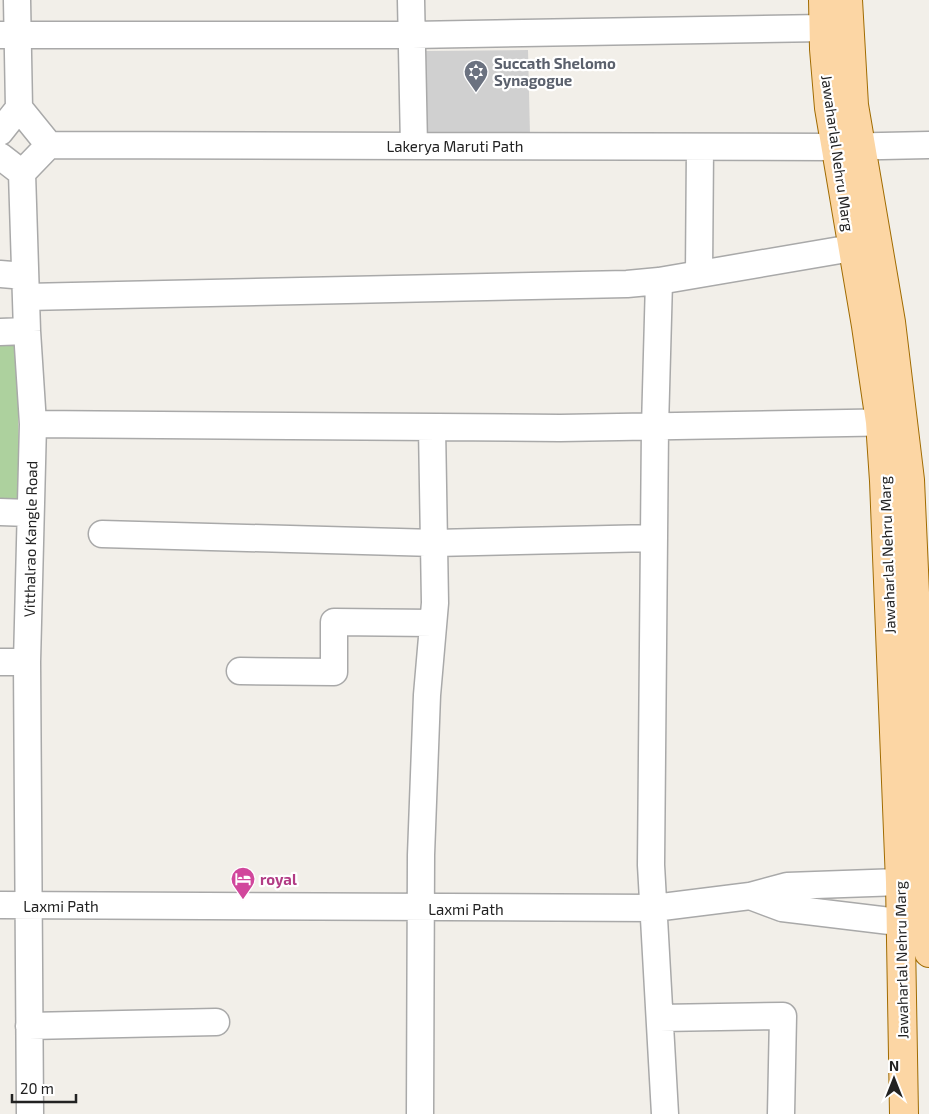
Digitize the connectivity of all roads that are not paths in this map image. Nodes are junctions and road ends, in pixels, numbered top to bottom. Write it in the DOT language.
graph roads {
  1 [pos="17,0"];
  2 [pos="412,0"];
  3 [pos="823,0"];
  4 [pos="848,0"];
  5 [pos="824,28"];
  6 [pos="9,35"];
  7 [pos="412,35"];
  8 [pos="19,108"];
  9 [pos="0,132"];
  10 [pos="49,145"];
  11 [pos="929,145"];
  12 [pos="414,146"];
  13 [pos="700,147"];
  14 [pos="848,147"];
  15 [pos="0,156"];
  16 [pos="22,173"];
  17 [pos="12,247"];
  18 [pos="852,248"];
  19 [pos="698,274"];
  20 [pos="660,281"];
  21 [pos="17,282"];
  22 [pos="0,332"];
  23 [pos="27,332"];
  24 [pos="891,422"];
  25 [pos="33,424"];
  26 [pos="656,426"];
  27 [pos="432,427"];
  28 [pos="0,512"];
  29 [pos="29,513"];
  30 [pos="102,534"];
  31 [pos="654,538"];
  32 [pos="435,543"];
  33 [pos="433,623"];
  34 [pos="0,662"];
  35 [pos="27,662"];
  36 [pos="240,671"];
  37 [pos="900,882"];
  38 [pos="928,885"];
  39 [pos="750,896"];
  40 [pos="0,906"];
  41 [pos="28,906"];
  42 [pos="654,908"];
  43 [pos="421,909"];
  44 [pos="901,923"];
  45 [pos="929,926"];
  46 [pos="929,953"];
  47 [pos="660,1018"];
  48 [pos="216,1022"];
  49 [pos="29,1026"];
  50 [pos="30,1114"];
  51 [pos="420,1114"];
  52 [pos="665,1114"];
  53 [pos="781,1114"];
  54 [pos="904,1114"];
  1 -- 6 [label="street"];
  2 -- 7 [label="street"];
  3 -- 5 [label="main road, Jawaharlal Nehru Marg"];
  4 -- 14 [label="main road, Jawaharlal Nehru Marg"];
  5 -- 7 [label="street"];
  5 -- 14 [label="main road, Jawaharlal Nehru Marg"];
  6 -- 7 [label="street"];
  6 -- 8 [label="street"];
  7 -- 12 [label="street"];
  8 -- 9 [label="street"];
  8 -- 10 [label="street"];
  10 -- 12 [label="street, Lakerya Maruti Path"];
  10 -- 16 [label="street"];
  11 -- 14 [label="street, Lakerya Maruti Path"];
  12 -- 13 [label="street, Lakerya Maruti Path"];
  13 -- 14 [label="street, Lakerya Maruti Path"];
  13 -- 19 [label="street"];
  14 -- 18 [label="main road, Jawaharlal Nehru Marg"];
  14 -- 24 [label="main road, Jawaharlal Nehru Marg"];
  15 -- 16 [label="street"];
  16 -- 17 [label="street, Vitthalrao Kangle Road"];
  17 -- 21 [label="street, Vitthalrao Kangle Road"];
  18 -- 19 [label="street"];
  18 -- 24 [label="main road, Jawaharlal Nehru Marg"];
  19 -- 20 [label="street"];
  20 -- 21 [label="street"];
  20 -- 26 [label="street"];
  21 -- 23 [label="street, Vitthalrao Kangle Road"];
  22 -- 23 [label="street"];
  23 -- 25 [label="street, Vitthalrao Kangle Road"];
  24 -- 26 [label="street"];
  24 -- 37 [label="main road, Jawaharlal Nehru Marg"];
  24 -- 38 [label="main road, Jawaharlal Nehru Marg"];
  25 -- 27 [label="street"];
  25 -- 29 [label="street, Vitthalrao Kangle Road"];
  26 -- 27 [label="street"];
  26 -- 31 [label="street"];
  27 -- 32 [label="street"];
  28 -- 29 [label="street"];
  29 -- 35 [label="street, Vitthalrao Kangle Road"];
  30 -- 32 [label="street"];
  31 -- 32 [label="street"];
  31 -- 42 [label="street"];
  32 -- 33 [label="street"];
  33 -- 36 [label="street"];
  33 -- 43 [label="street"];
  34 -- 35 [label="street"];
  35 -- 41 [label="street, Vitthalrao Kangle Road"];
  37 -- 38 [label="street, Laxmi Path"];
  37 -- 39 [label="street, Laxmi Path"];
  37 -- 44 [label="main road, Jawaharlal Nehru Marg"];
  38 -- 45 [label="main road, Jawaharlal Nehru Marg"];
  39 -- 42 [label="street, Laxmi Path"];
  39 -- 44 [label="street"];
  40 -- 41 [label="street, Laxmi Path"];
  41 -- 43 [label="street, Laxmi Path"];
  41 -- 49 [label="street, Vitthalrao Kangle Road"];
  42 -- 43 [label="street, Laxmi Path"];
  42 -- 47 [label="street"];
  43 -- 51 [label="street"];
  44 -- 45 [label="street"];
  44 -- 54 [label="main road, Jawaharlal Nehru Marg"];
  45 -- 46 [label="main road, Jawaharlal Nehru Marg"];
  47 -- 52 [label="street"];
  47 -- 53 [label="street"];
  48 -- 49 [label="street"];
  49 -- 50 [label="street, Vitthalrao Kangle Road"];
}
